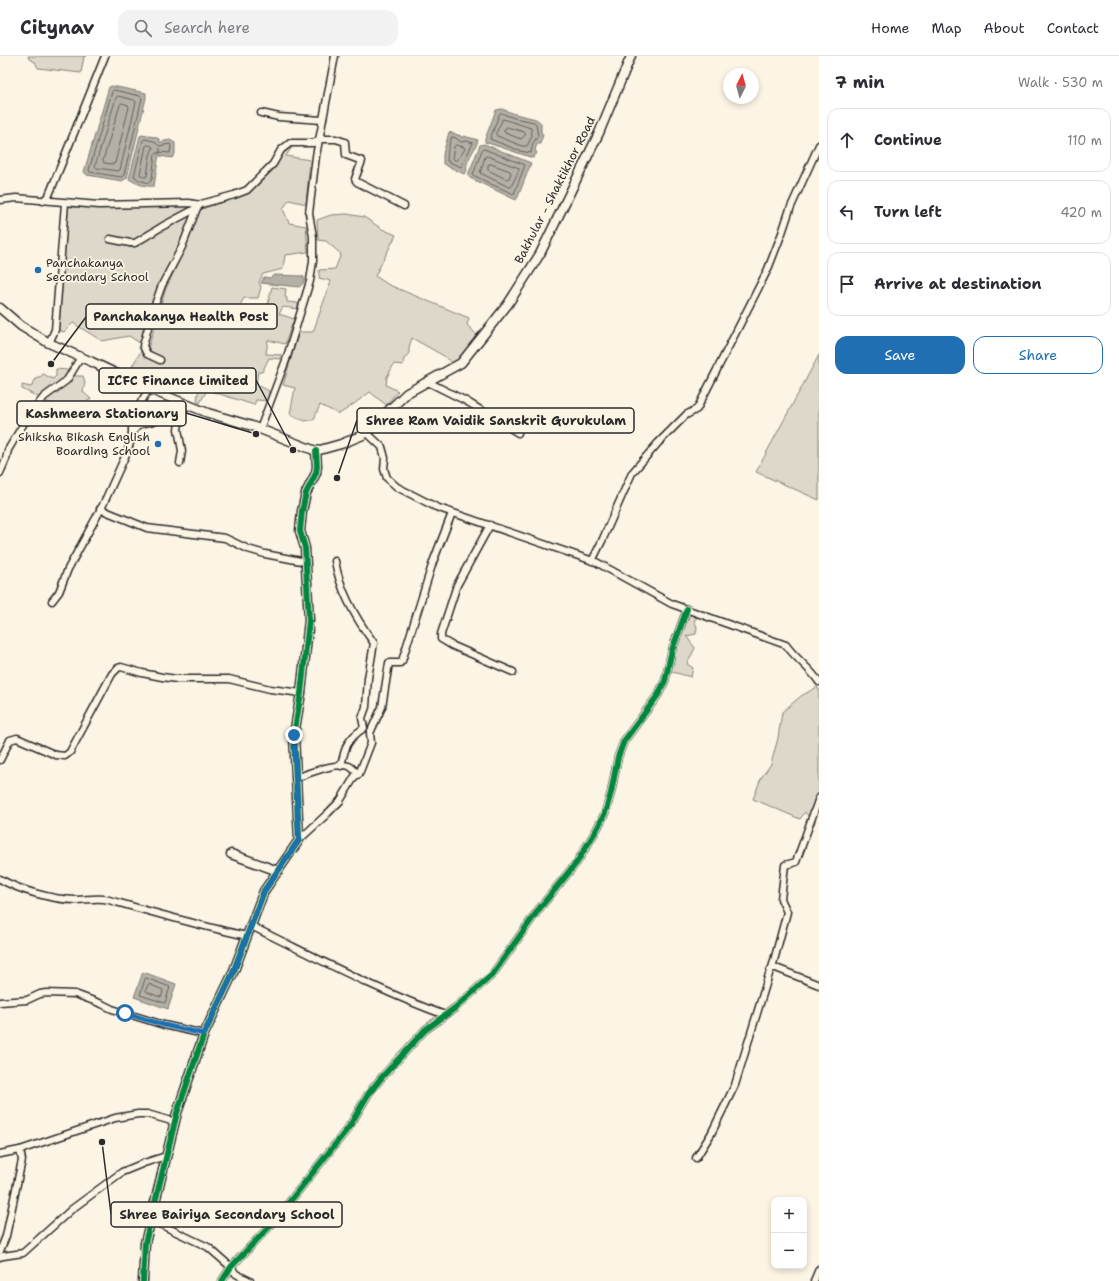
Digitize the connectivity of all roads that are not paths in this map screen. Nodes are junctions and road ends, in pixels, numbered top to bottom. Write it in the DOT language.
graph roads {
  1 [pos="105,56"];
  2 [pos="335,56"];
  3 [pos="631,56"];
  4 [pos="261,113"];
  5 [pos="322,120"];
  6 [pos="319,140"];
  7 [pos="819,144"];
  8 [pos="0,200"];
  9 [pos="43,201"];
  10 [pos="65,203"];
  11 [pos="404,206"];
  12 [pos="199,207"];
  13 [pos="110,239"];
  14 [pos="0,308"];
  15 [pos="49,343"];
  16 [pos="81,357"];
  17 [pos="160,360"];
  18 [pos="428,382"];
  19 [pos="149,389"];
  20 [pos="187,404"];
  21 [pos="155,418"];
  22 [pos="260,429"];
  23 [pos="366,431"];
  24 [pos="518,433"];
  25 [pos="132,434"];
  26 [pos="316,452"];
  27 [pos="180,463"];
  28 [pos="0,473"];
  29 [pos="100,509"];
  30 [pos="452,513"];
  31 [pos="490,525"];
  32 [pos="592,560"];
  33 [pos="335,561"];
  34 [pos="306,562"];
  35 [pos="52,601"];
  36 [pos="686,609"];
  37 [pos="513,672"];
  38 [pos="819,682"];
  39 [pos="301,693"];
  40 [pos="0,760"];
  41 [pos="342,766"];
  42 [pos="359,774"];
  43 [pos="297,778"];
  44 [pos="819,798"];
  45 [pos="299,840"];
  46 [pos="231,854"];
  47 [pos="278,871"];
  48 [pos="0,879"];
  49 [pos="251,926"];
  50 [pos="247,936"];
  51 [pos="772,968"];
  52 [pos="819,985"];
  53 [pos="0,1002"];
  54 [pos="445,1015"];
  55 [pos="204,1034"];
  56 [pos="175,1122"];
  57 [pos="20,1150"];
  58 [pos="0,1154"];
  59 [pos="166,1156"];
  60 [pos="696,1158"];
  61 [pos="151,1220"];
  62 [pos="0,1251"];
  63 [pos="0,1257"];
  64 [pos="231,1267"];
  65 [pos="819,1269"];
  66 [pos="142,1281"];
  67 [pos="222,1281"];
  68 [pos="250,1281"];
  69 [pos="814,1281"];
  1 -- 9 [label="street"];
  2 -- 5 [label="street"];
  3 -- 18 [label="street, Bakhular - Shaktikhor Road"];
  4 -- 5 [label="street"];
  5 -- 6 [label="street"];
  6 -- 11 [label="street"];
  6 -- 12 [label="street"];
  6 -- 22 [label="street"];
  7 -- 32 [label="street"];
  8 -- 9 [label="street"];
  9 -- 10 [label="street"];
  10 -- 12 [label="street"];
  10 -- 15 [label="street"];
  12 -- 13 [label="street"];
  12 -- 17 [label="street"];
  14 -- 15 [label="street"];
  15 -- 16 [label="street"];
  16 -- 19 [label="street"];
  16 -- 28 [label="street"];
  18 -- 23 [label="street, Bakhular - Shaktikhor Road"];
  18 -- 24 [label="street"];
  19 -- 20 [label="street"];
  19 -- 25 [label="street"];
  20 -- 22 [label="street"];
  20 -- 27 [label="street"];
  21 -- 25 [label="street"];
  22 -- 26 [label="street"];
  23 -- 26 [label="street, Bakhular - Shaktikhor Road"];
  23 -- 30 [label="street"];
  25 -- 29 [label="street"];
  26 -- 34 [label="street"];
  29 -- 34 [label="street"];
  29 -- 35 [label="street"];
  30 -- 31 [label="street"];
  30 -- 42 [label="street"];
  31 -- 32 [label="street"];
  31 -- 37 [label="street"];
  32 -- 36 [label="street"];
  33 -- 41 [label="street"];
  34 -- 39 [label="street"];
  36 -- 38 [label="street"];
  36 -- 54 [label="street"];
  39 -- 40 [label="street"];
  39 -- 43 [label="street"];
  41 -- 42 [label="street"];
  41 -- 43 [label="street"];
  42 -- 45 [label="street"];
  43 -- 45 [label="street"];
  44 -- 51 [label="street"];
  45 -- 47 [label="street"];
  46 -- 47 [label="street"];
  47 -- 49 [label="street"];
  48 -- 50 [label="street"];
  49 -- 50 [label="street"];
  49 -- 54 [label="street"];
  50 -- 55 [label="street"];
  51 -- 52 [label="street"];
  51 -- 60 [label="street"];
  53 -- 55 [label="street"];
  54 -- 64 [label="street"];
  55 -- 56 [label="street"];
  56 -- 57 [label="street"];
  56 -- 59 [label="street"];
  57 -- 58 [label="street"];
  57 -- 62 [label="street"];
  59 -- 61 [label="street"];
  59 -- 63 [label="street"];
  61 -- 64 [label="street"];
  61 -- 66 [label="street"];
  64 -- 67 [label="street"];
  64 -- 68 [label="street"];
  65 -- 69 [label="street"];
}
